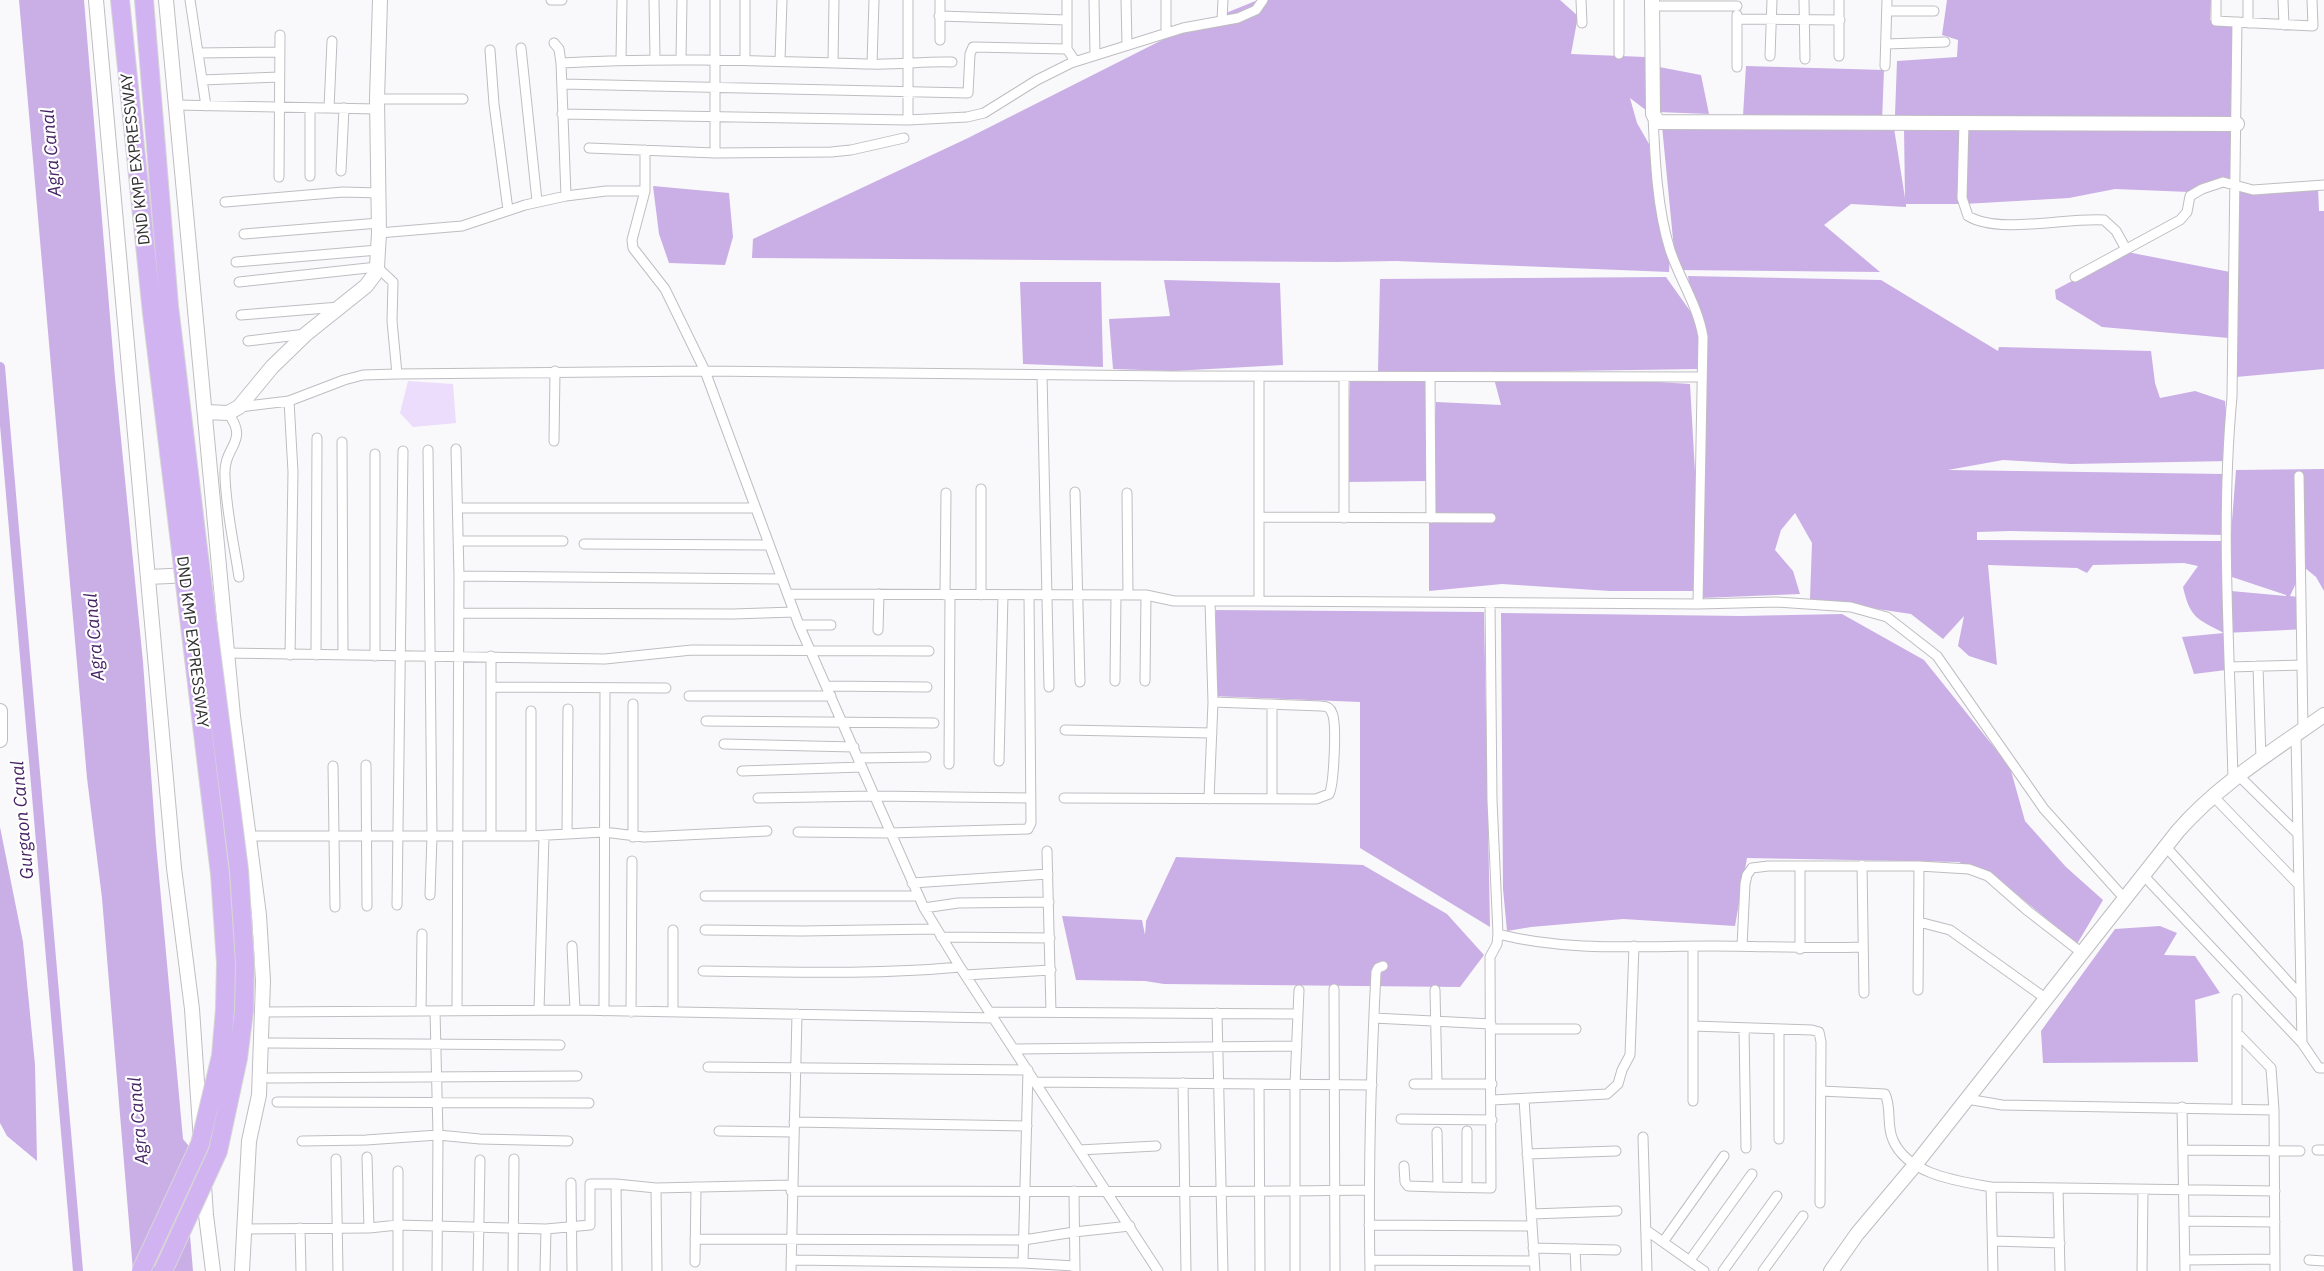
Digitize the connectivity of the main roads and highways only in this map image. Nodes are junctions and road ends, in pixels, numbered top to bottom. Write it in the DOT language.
graph roads {
  1 [pos="120,0"];
  2 [pos="144,0"];
  3 [pos="190,550"];
  4 [pos="141,1271"];
  5 [pos="163,1271"];
  1 -- 3 [label="highway, DND KMP EXPRESSWAY"];
  2 -- 3 [label="highway, DND KMP EXPRESSWAY"];
  3 -- 4 [label="highway, DND KMP EXPRESSWAY, bridge"];
  3 -- 5 [label="highway, DND KMP EXPRESSWAY, bridge"];
}
